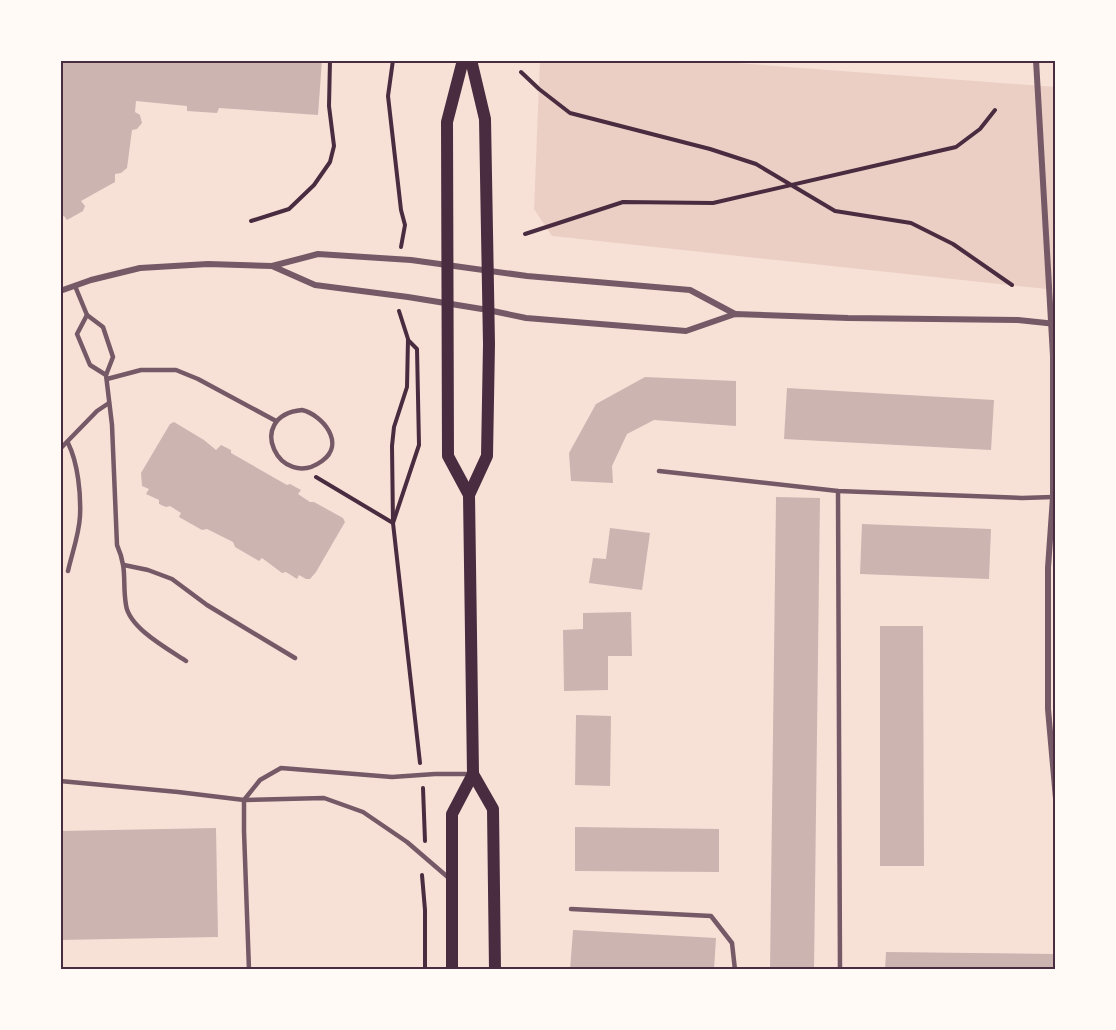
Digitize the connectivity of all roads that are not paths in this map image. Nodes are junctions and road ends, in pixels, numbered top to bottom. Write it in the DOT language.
graph roads {
  1 [pos="463,60"];
  2 [pos="471,60"];
  3 [pos="1036,60"];
  4 [pos="448,265"];
  5 [pos="272,266"];
  6 [pos="488,270"];
  7 [pos="75,285"];
  8 [pos="60,291"];
  9 [pos="447,303"];
  10 [pos="488,310"];
  11 [pos="735,314"];
  12 [pos="87,315"];
  13 [pos="1054,324"];
  14 [pos="106,377"];
  15 [pos="109,403"];
  16 [pos="276,421"];
  17 [pos="68,443"];
  18 [pos="60,449"];
  19 [pos="659,471"];
  20 [pos="838,491"];
  21 [pos="469,495"];
  22 [pos="1053,497"];
  23 [pos="124,566"];
  24 [pos="68,571"];
  25 [pos="295,658"];
  26 [pos="186,661"];
  27 [pos="472,774"];
  28 [pos="60,781"];
  29 [pos="1056,799"];
  30 [pos="244,800"];
  31 [pos="452,881"];
  32 [pos="571,909"];
  33 [pos="249,970"];
  34 [pos="452,970"];
  35 [pos="495,970"];
  36 [pos="735,970"];
  37 [pos="840,970"];
  1 -- 4 [label="main road"];
  2 -- 6 [label="main road"];
  3 -- 13 [label="street"];
  4 -- 5 [label="street"];
  4 -- 6 [label="street"];
  4 -- 9 [label="main road"];
  5 -- 7 [label="street"];
  5 -- 9 [label="street"];
  6 -- 10 [label="main road"];
  6 -- 11 [label="street"];
  7 -- 8 [label="street"];
  7 -- 12 [label="lane"];
  9 -- 10 [label="street"];
  9 -- 21 [label="main road"];
  10 -- 11 [label="street"];
  10 -- 21 [label="main road"];
  11 -- 13 [label="street"];
  12 -- 14 [label="lane"];
  12 -- 14 [label="lane"];
  13 -- 22 [label="street"];
  14 -- 15 [label="lane"];
  14 -- 16 [label="lane"];
  15 -- 17 [label="lane"];
  15 -- 23 [label="lane"];
  16 -- 16 [label="lane"];
  17 -- 18 [label="lane"];
  17 -- 24 [label="lane"];
  19 -- 20 [label="lane"];
  20 -- 22 [label="lane"];
  20 -- 37 [label="lane"];
  21 -- 27 [label="main road"];
  22 -- 29 [label="street"];
  23 -- 25 [label="lane"];
  23 -- 26 [label="lane"];
  27 -- 30 [label="lane"];
  27 -- 31 [label="main road"];
  27 -- 35 [label="main road"];
  28 -- 30 [label="lane"];
  30 -- 31 [label="lane"];
  30 -- 33 [label="lane"];
  31 -- 34 [label="main road"];
  32 -- 36 [label="lane"];
}
